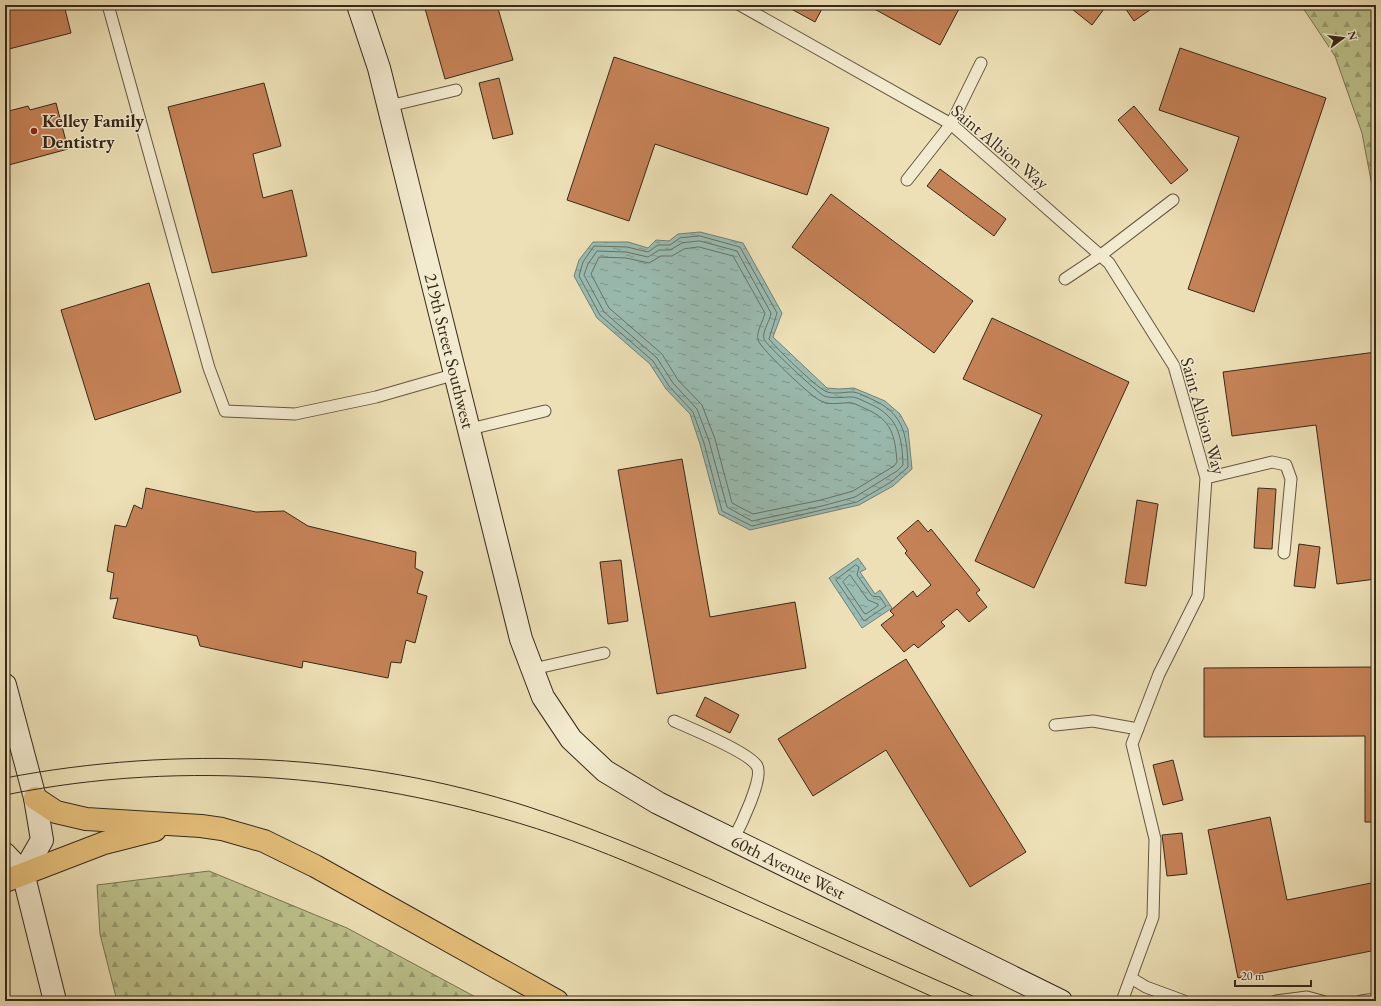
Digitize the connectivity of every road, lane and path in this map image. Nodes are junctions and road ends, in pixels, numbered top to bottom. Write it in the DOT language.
graph roads {
  1 [pos="108,5"];
  2 [pos="358,5"];
  3 [pos="740,5"];
  4 [pos="981,63"];
  5 [pos="456,90"];
  6 [pos="389,106"];
  7 [pos="951,124"];
  8 [pos="907,180"];
  9 [pos="1173,200"];
  10 [pos="1100,255"];
  11 [pos="1065,279"];
  12 [pos="456,374"];
  13 [pos="545,411"];
  14 [pos="470,429"];
  15 [pos="1206,478"];
  16 [pos="1284,553"];
  17 [pos="604,653"];
  18 [pos="533,669"];
  19 [pos="5,685"];
  20 [pos="543,697"];
  21 [pos="674,721"];
  22 [pos="1118,725"];
  23 [pos="1055,726"];
  24 [pos="1138,729"];
  25 [pos="1132,744"];
  26 [pos="35,798"];
  27 [pos="178,825"];
  28 [pos="733,840"];
  29 [pos="5,854"];
  30 [pos="14,877"];
  31 [pos="1131,978"];
  32 [pos="1376,999"];
  33 [pos="54,1001"];
  34 [pos="557,1001"];
  35 [pos="1061,1001"];
  36 [pos="1122,1001"];
  37 [pos="1184,1001"];
  38 [pos="1276,1001"];
  39 [pos="1322,1001"];
  40 [pos="1361,1001"];
  1 -- 12 [label="lane"];
  2 -- 6 [label="street, 219th Street Southwest"];
  3 -- 7 [label="lane, Saint Albion Way"];
  4 -- 7 [label="lane"];
  5 -- 6 [label="lane"];
  6 -- 12 [label="street, 219th Street Southwest"];
  7 -- 8 [label="lane"];
  7 -- 10 [label="lane, Saint Albion Way"];
  9 -- 10 [label="lane"];
  10 -- 11 [label="lane"];
  10 -- 15 [label="lane, Saint Albion Way"];
  12 -- 14 [label="street, 219th Street Southwest"];
  13 -- 14 [label="lane"];
  14 -- 18 [label="street, 219th Street Southwest"];
  15 -- 16 [label="lane"];
  15 -- 24 [label="lane, Saint Albion Way"];
  17 -- 18 [label="lane"];
  18 -- 20 [label="street, 219th Street Southwest"];
  19 -- 26 [label="street"];
  20 -- 28 [label="street, 60th Avenue West"];
  21 -- 28 [label="lane"];
  22 -- 23 [label="lane"];
  22 -- 24 [label="lane"];
  22 -- 25 [label="lane"];
  24 -- 25 [label="lane, Saint Albion Way"];
  25 -- 31 [label="lane"];
  26 -- 27 [label="highway"];
  26 -- 30 [label="street"];
  27 -- 30 [label="highway"];
  27 -- 34 [label="highway"];
  28 -- 35 [label="street, 60th Avenue West"];
  29 -- 30 [label="street"];
  30 -- 33 [label="street"];
  31 -- 36 [label="lane"];
  31 -- 37 [label="lane"];
  32 -- 40 [label="lane"];
  38 -- 39 [label="lane"];
}
